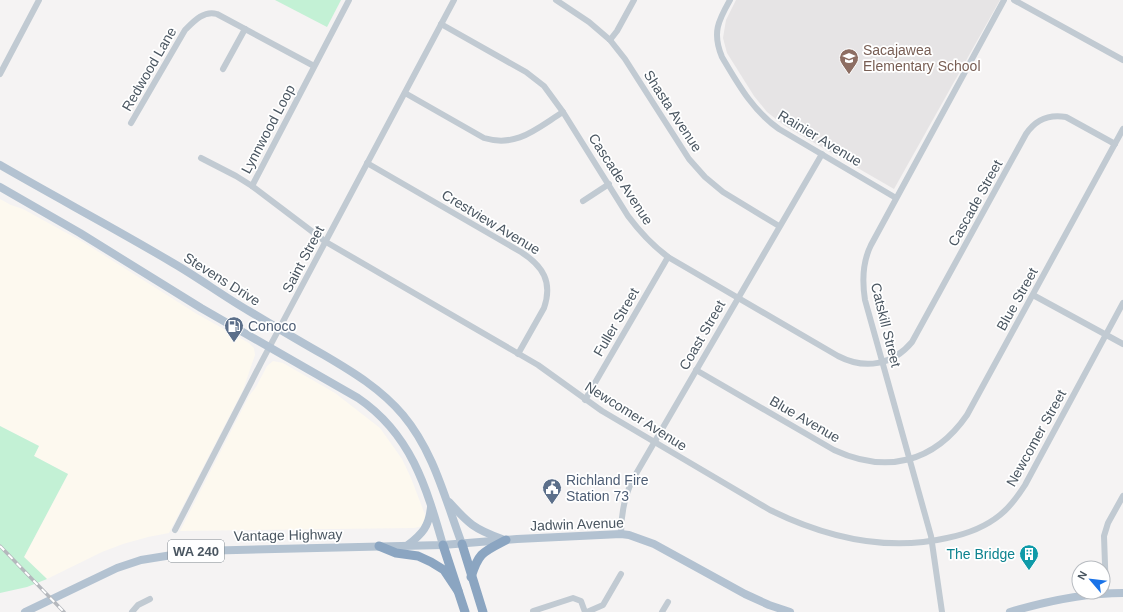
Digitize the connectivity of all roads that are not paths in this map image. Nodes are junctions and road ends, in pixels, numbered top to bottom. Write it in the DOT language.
graph roads {
  1 [pos="39,0"];
  2 [pos="349,0"];
  3 [pos="454,0"];
  4 [pos="556,0"];
  5 [pos="634,0"];
  6 [pos="730,0"];
  7 [pos="1004,0"];
  8 [pos="1014,0"];
  9 [pos="441,24"];
  10 [pos="245,29"];
  11 [pos="610,40"];
  12 [pos="1123,60"];
  13 [pos="314,66"];
  14 [pos="223,69"];
  15 [pos="0,74"];
  16 [pos="404,93"];
  17 [pos="563,112"];
  18 [pos="131,123"];
  19 [pos="1123,129"];
  20 [pos="1115,144"];
  21 [pos="822,154"];
  22 [pos="201,158"];
  23 [pos="367,163"];
  24 [pos="0,165"];
  25 [pos="609,184"];
  26 [pos="252,186"];
  27 [pos="0,187"];
  28 [pos="896,198"];
  29 [pos="584,201"];
  30 [pos="779,226"];
  31 [pos="326,242"];
  32 [pos="668,257"];
  33 [pos="1033,295"];
  34 [pos="738,298"];
  35 [pos="1123,303"];
  36 [pos="279,329"];
  37 [pos="1106,335"];
  38 [pos="1123,344"];
  39 [pos="269,347"];
  40 [pos="518,354"];
  41 [pos="883,362"];
  42 [pos="696,370"];
  43 [pos="585,400"];
  44 [pos="654,442"];
  45 [pos="909,459"];
  46 [pos="1123,496"];
  47 [pos="446,498"];
  48 [pos="431,507"];
  49 [pos="175,530"];
  50 [pos="621,534"];
  51 [pos="506,540"];
  52 [pos="932,541"];
  53 [pos="462,544"];
  54 [pos="408,545"];
  55 [pos="444,545"];
  56 [pos="379,546"];
  57 [pos="1105,560"];
  58 [pos="621,574"];
  59 [pos="471,577"];
  60 [pos="458,591"];
  61 [pos="1111,593"];
  62 [pos="1123,593"];
  63 [pos="1071,597"];
  64 [pos="150,599"];
  65 [pos="668,602"];
  66 [pos="533,611"];
  67 [pos="25,612"];
  68 [pos="132,612"];
  69 [pos="465,612"];
  70 [pos="482,612"];
  71 [pos="586,612"];
  72 [pos="662,612"];
  73 [pos="790,612"];
  74 [pos="942,612"];
  75 [pos="1010,612"];
  1 -- 15 [label="street"];
  2 -- 13 [label="street, Lynnwood Loop"];
  3 -- 9 [label="street, Saint Street"];
  4 -- 11 [label="street, Shasta Avenue"];
  5 -- 11 [label="street"];
  6 -- 21 [label="street, Rainier Avenue"];
  7 -- 28 [label="street, Catskill Street"];
  8 -- 12 [label="street"];
  9 -- 16 [label="street, Saint Street"];
  9 -- 17 [label="street, Cascade Avenue"];
  10 -- 13 [label="street, Redwood Lane"];
  10 -- 14 [label="street"];
  10 -- 18 [label="street, Redwood Lane"];
  11 -- 30 [label="street, Shasta Avenue"];
  13 -- 26 [label="street, Lynnwood Loop"];
  16 -- 17 [label="street"];
  16 -- 23 [label="street, Saint Street"];
  17 -- 25 [label="street, Cascade Avenue"];
  19 -- 20 [label="street, Blue Street"];
  20 -- 33 [label="street, Blue Street"];
  20 -- 41 [label="street, Cascade Street"];
  21 -- 28 [label="street, Rainier Avenue"];
  21 -- 30 [label="street, Coast Street"];
  22 -- 26 [label="street"];
  23 -- 31 [label="street, Saint Street"];
  23 -- 40 [label="street, Crestview Avenue"];
  24 -- 36 [label="main road, Stevens Drive"];
  25 -- 29 [label="street"];
  25 -- 32 [label="street, Cascade Avenue"];
  26 -- 31 [label="street, Lynnwood Loop"];
  27 -- 39 [label="main road"];
  28 -- 41 [label="street, Catskill Street"];
  30 -- 34 [label="street, Coast Street"];
  31 -- 36 [label="street, Saint Street"];
  31 -- 40 [label="street, Newcomer Avenue"];
  32 -- 34 [label="street, Cascade Avenue"];
  32 -- 43 [label="street, Fuller Street"];
  33 -- 37 [label="street"];
  33 -- 45 [label="street, Blue Street"];
  34 -- 41 [label="street, Cascade Avenue"];
  34 -- 42 [label="street, Coast Street"];
  35 -- 37 [label="street, Newcomer Street"];
  36 -- 39 [label="street, Saint Street"];
  36 -- 47 [label="main road, Stevens Drive"];
  37 -- 38 [label="street"];
  37 -- 52 [label="street, Newcomer Street"];
  39 -- 48 [label="main road"];
  39 -- 49 [label="street, Saint Street"];
  40 -- 43 [label="street, Newcomer Avenue"];
  41 -- 45 [label="street, Catskill Street"];
  42 -- 44 [label="street, Coast Street"];
  42 -- 45 [label="street, Blue Avenue"];
  43 -- 44 [label="street, Newcomer Avenue"];
  44 -- 50 [label="street, Coast Street"];
  44 -- 52 [label="street, Newcomer Avenue"];
  45 -- 52 [label="street, Catskill Street"];
  46 -- 57 [label="street"];
  47 -- 51 [label="main road"];
  47 -- 53 [label="main road, Stevens Drive"];
  48 -- 54 [label="main road"];
  48 -- 55 [label="main road"];
  50 -- 51 [label="main road, Jadwin Avenue"];
  50 -- 73 [label="main road, Jadwin Avenue"];
  51 -- 53 [label="main road, Jadwin Avenue"];
  51 -- 59 [label="highway"];
  52 -- 74 [label="street, Catskill Street"];
  53 -- 55 [label="main road, Jadwin Avenue / WA 240"];
  53 -- 59 [label="highway"];
  54 -- 55 [label="main road, Vantage Highway / WA 240"];
  54 -- 56 [label="main road, Vantage Highway / WA 240"];
  55 -- 60 [label="highway"];
  56 -- 60 [label="highway, WA 240"];
  56 -- 67 [label="main road, Vantage Highway / WA 240"];
  58 -- 71 [label="street"];
  59 -- 70 [label="highway"];
  60 -- 69 [label="highway, WA 240"];
  61 -- 62 [label="main road"];
  63 -- 75 [label="main road"];
  64 -- 68 [label="street"];
  65 -- 72 [label="street"];
  66 -- 71 [label="street"];
}
